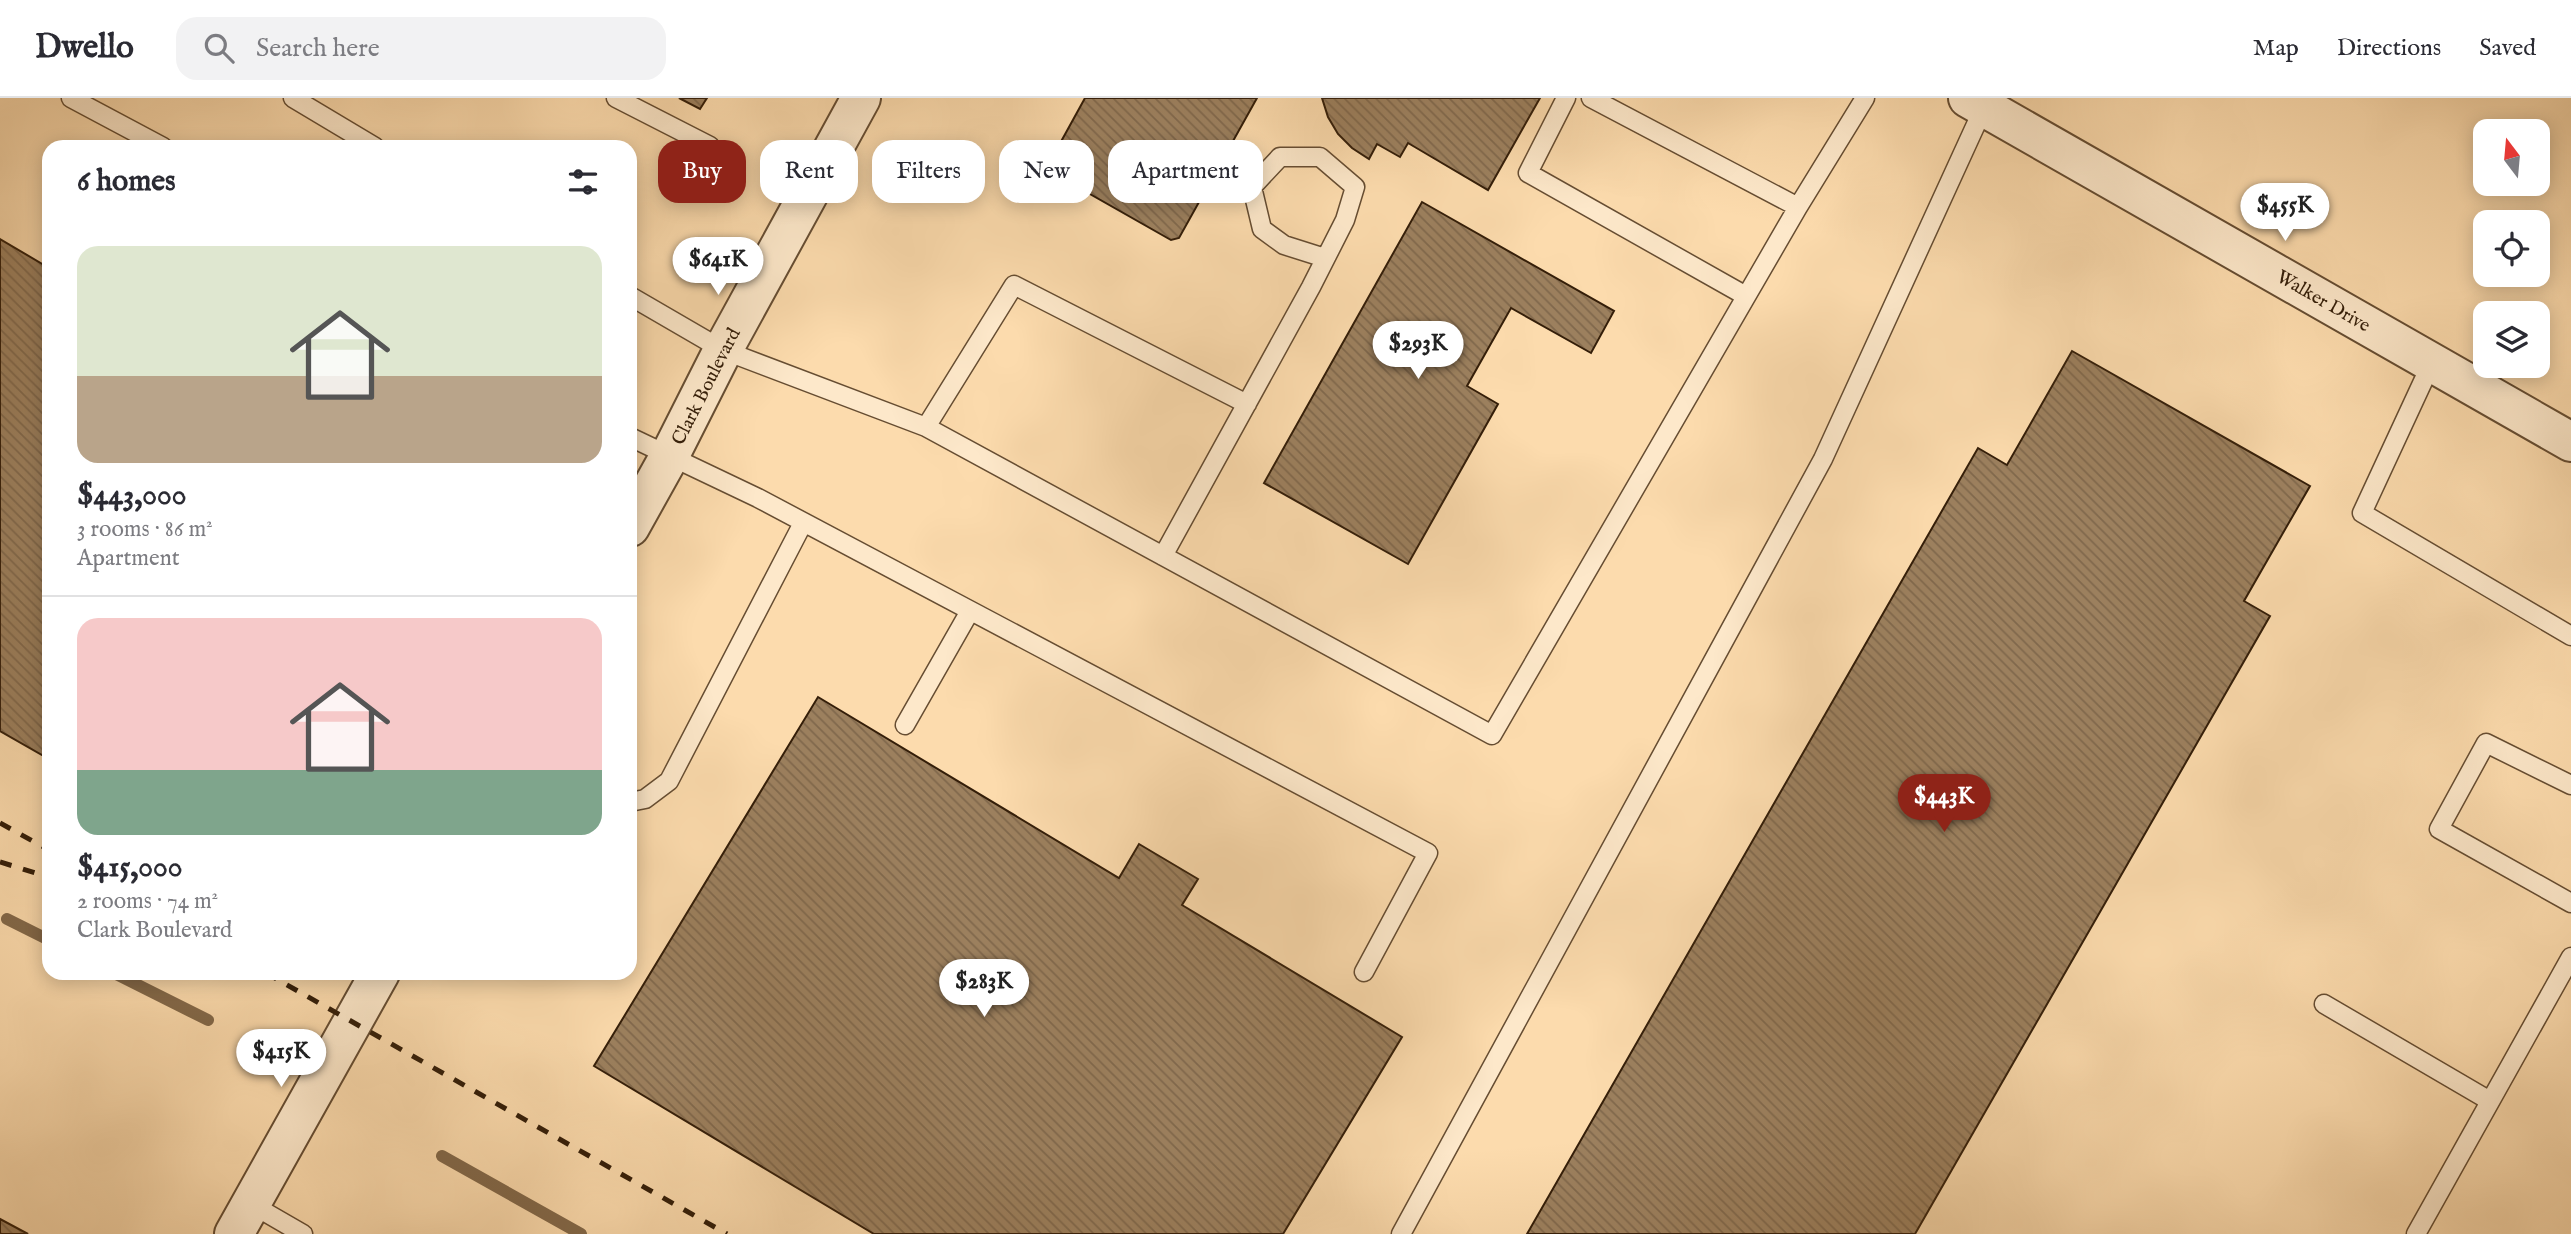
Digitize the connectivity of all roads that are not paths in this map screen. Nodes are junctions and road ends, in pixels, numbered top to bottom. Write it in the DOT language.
graph roads {
  1 [pos="71,98"];
  2 [pos="293,98"];
  3 [pos="616,98"];
  4 [pos="1566,98"];
  5 [pos="1591,98"];
  6 [pos="1865,98"];
  7 [pos="859,99"];
  8 [pos="1976,103"];
  9 [pos="150,140"];
  10 [pos="362,140"];
  11 [pos="698,140"];
  12 [pos="1798,207"];
  13 [pos="1325,258"];
  14 [pos="1746,296"];
  15 [pos="637,300"];
  16 [pos="723,351"];
  17 [pos="2432,362"];
  18 [pos="1247,404"];
  19 [pos="926,427"];
  20 [pos="637,441"];
  21 [pos="2571,442"];
  22 [pos="669,457"];
  23 [pos="637,514"];
  24 [pos="803,523"];
  25 [pos="1163,556"];
  26 [pos="970,611"];
  27 [pos="2571,636"];
  28 [pos="905,725"];
  29 [pos="2571,785"];
  30 [pos="637,801"];
  31 [pos="2571,903"];
  32 [pos="2571,957"];
  33 [pos="1364,972"];
  34 [pos="376,980"];
  35 [pos="2324,1004"];
  36 [pos="2490,1101"];
  37 [pos="242,1219"];
  38 [pos="303,1234"];
  39 [pos="1401,1234"];
  40 [pos="2416,1234"];
  1 -- 9 [label="lane"];
  2 -- 10 [label="lane"];
  3 -- 11 [label="lane"];
  4 -- 14 [label="lane"];
  5 -- 12 [label="lane"];
  6 -- 12 [label="lane"];
  7 -- 16 [label="street, Clark Boulevard"];
  8 -- 17 [label="street, Walker Drive"];
  8 -- 39 [label="lane"];
  12 -- 14 [label="lane"];
  13 -- 13 [label="lane"];
  13 -- 18 [label="lane"];
  14 -- 25 [label="lane"];
  15 -- 16 [label="lane"];
  16 -- 19 [label="lane"];
  16 -- 22 [label="street, Clark Boulevard"];
  17 -- 21 [label="street, Walker Drive"];
  17 -- 27 [label="lane"];
  18 -- 19 [label="lane"];
  18 -- 25 [label="lane"];
  19 -- 25 [label="lane"];
  20 -- 22 [label="lane"];
  22 -- 23 [label="street, Clark Boulevard"];
  22 -- 24 [label="lane"];
  24 -- 26 [label="lane"];
  24 -- 30 [label="lane"];
  26 -- 28 [label="lane"];
  26 -- 33 [label="lane"];
  29 -- 31 [label="lane"];
  32 -- 36 [label="lane"];
  34 -- 37 [label="street"];
  35 -- 36 [label="lane"];
  36 -- 40 [label="lane"];
  37 -- 38 [label="lane"];
}
